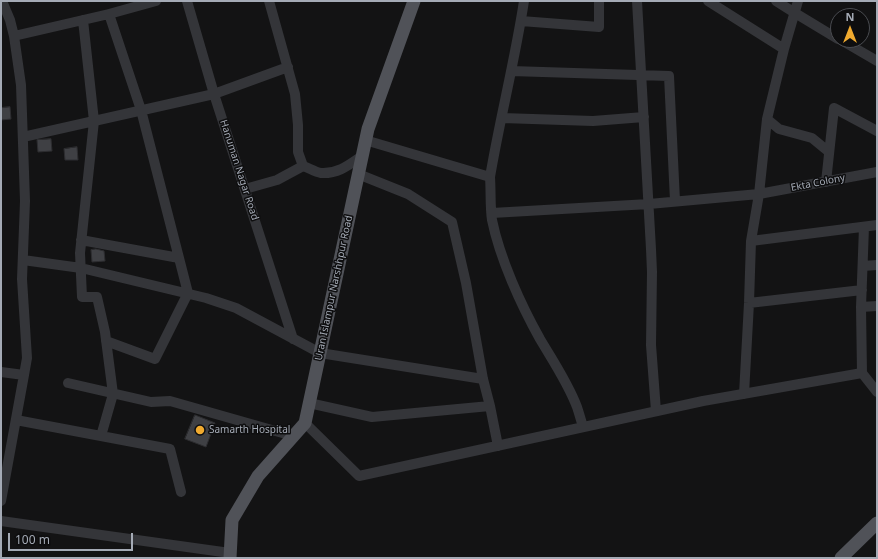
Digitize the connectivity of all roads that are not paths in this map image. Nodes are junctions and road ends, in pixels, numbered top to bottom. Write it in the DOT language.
graph roads {
  1 [pos="2,1"];
  2 [pos="156,1"];
  3 [pos="187,1"];
  4 [pos="269,1"];
  5 [pos="414,1"];
  6 [pos="524,1"];
  7 [pos="599,1"];
  8 [pos="637,1"];
  9 [pos="708,1"];
  10 [pos="776,1"];
  11 [pos="798,1"];
  12 [pos="794,13"];
  13 [pos="109,14"];
  14 [pos="83,20"];
  15 [pos="521,21"];
  16 [pos="830,34"];
  17 [pos="14,36"];
  18 [pos="855,48"];
  19 [pos="784,49"];
  20 [pos="877,61"];
  21 [pos="288,67"];
  22 [pos="511,71"];
  23 [pos="641,75"];
  24 [pos="214,94"];
  25 [pos="141,110"];
  26 [pos="644,117"];
  27 [pos="502,118"];
  28 [pos="767,119"];
  29 [pos="94,121"];
  30 [pos="877,131"];
  31 [pos="23,137"];
  32 [pos="366,140"];
  33 [pos="829,152"];
  34 [pos="362,156"];
  35 [pos="303,166"];
  36 [pos="877,172"];
  37 [pos="358,174"];
  38 [pos="490,177"];
  39 [pos="826,182"];
  40 [pos="245,190"];
  41 [pos="759,194"];
  42 [pos="675,201"];
  43 [pos="649,204"];
  44 [pos="492,213"];
  45 [pos="877,225"];
  46 [pos="864,227"];
  47 [pos="81,240"];
  48 [pos="751,241"];
  49 [pos="179,258"];
  50 [pos="23,260"];
  51 [pos="877,265"];
  52 [pos="863,266"];
  53 [pos="81,268"];
  54 [pos="862,290"];
  55 [pos="188,293"];
  56 [pos="749,303"];
  57 [pos="877,306"];
  58 [pos="861,307"];
  59 [pos="293,339"];
  60 [pos="106,341"];
  61 [pos="320,354"];
  62 [pos="1,372"];
  63 [pos="862,373"];
  64 [pos="24,375"];
  65 [pos="483,379"];
  66 [pos="68,383"];
  67 [pos="877,392"];
  68 [pos="113,394"];
  69 [pos="744,394"];
  70 [pos="309,403"];
  71 [pos="490,406"];
  72 [pos="656,412"];
  73 [pos="16,420"];
  74 [pos="305,423"];
  75 [pos="583,427"];
  76 [pos="101,436"];
  77 [pos="293,436"];
  78 [pos="498,446"];
  79 [pos="181,492"];
  80 [pos="1,501"];
  81 [pos="1,521"];
  82 [pos="877,523"];
  83 [pos="230,555"];
  84 [pos="841,558"];
  1 -- 17 [label="street"];
  2 -- 13 [label="street"];
  3 -- 24 [label="street, Hanuman Nagar Road"];
  4 -- 21 [label="street"];
  5 -- 32 [label="main road, Uran Islampur Narshhpur Road"];
  6 -- 15 [label="street"];
  7 -- 15 [label="street"];
  8 -- 23 [label="street"];
  9 -- 19 [label="street"];
  10 -- 12 [label="street"];
  11 -- 12 [label="street"];
  12 -- 16 [label="street"];
  12 -- 19 [label="street"];
  13 -- 14 [label="street"];
  13 -- 25 [label="street"];
  14 -- 17 [label="street"];
  14 -- 29 [label="street"];
  15 -- 22 [label="street"];
  17 -- 31 [label="street"];
  18 -- 20 [label="street"];
  19 -- 28 [label="street"];
  21 -- 24 [label="street"];
  21 -- 35 [label="street"];
  22 -- 23 [label="street"];
  22 -- 27 [label="street"];
  23 -- 26 [label="street"];
  23 -- 42 [label="street"];
  24 -- 25 [label="street"];
  24 -- 40 [label="street, Hanuman Nagar Road"];
  25 -- 29 [label="street"];
  25 -- 49 [label="street"];
  26 -- 27 [label="street"];
  26 -- 43 [label="street"];
  27 -- 38 [label="street"];
  28 -- 33 [label="street"];
  28 -- 41 [label="street"];
  29 -- 31 [label="street"];
  29 -- 47 [label="street"];
  30 -- 33 [label="street"];
  31 -- 50 [label="street"];
  32 -- 34 [label="main road, Uran Islampur Narshhpur Road"];
  32 -- 38 [label="street"];
  33 -- 39 [label="street"];
  34 -- 35 [label="street"];
  34 -- 37 [label="main road, Uran Islampur Narshhpur Road"];
  35 -- 40 [label="street"];
  36 -- 39 [label="street, Ekta Colony"];
  37 -- 61 [label="main road, Uran Islampur Narshhpur Road"];
  37 -- 65 [label="street"];
  38 -- 44 [label="street"];
  39 -- 41 [label="street, Ekta Colony"];
  40 -- 59 [label="street, Hanuman Nagar Road"];
  41 -- 42 [label="street, Ekta Colony"];
  41 -- 48 [label="street"];
  42 -- 43 [label="street, Ekta Colony"];
  43 -- 44 [label="street, Ekta Colony"];
  43 -- 72 [label="street"];
  44 -- 75 [label="street"];
  45 -- 46 [label="street"];
  46 -- 48 [label="street"];
  46 -- 52 [label="street"];
  47 -- 49 [label="street"];
  47 -- 53 [label="street"];
  48 -- 56 [label="street"];
  49 -- 55 [label="street"];
  50 -- 53 [label="street"];
  50 -- 64 [label="street"];
  51 -- 52 [label="street"];
  52 -- 54 [label="street"];
  53 -- 55 [label="street"];
  53 -- 60 [label="street"];
  54 -- 56 [label="street"];
  54 -- 58 [label="street"];
  55 -- 59 [label="street"];
  55 -- 60 [label="street"];
  56 -- 69 [label="street"];
  57 -- 58 [label="street"];
  58 -- 63 [label="street"];
  59 -- 61 [label="street"];
  60 -- 68 [label="street"];
  61 -- 65 [label="street"];
  61 -- 70 [label="main road, Uran Islampur Narshhpur Road"];
  62 -- 64 [label="street"];
  63 -- 67 [label="street"];
  63 -- 69 [label="street"];
  64 -- 73 [label="street"];
  65 -- 71 [label="street"];
  66 -- 68 [label="street"];
  68 -- 76 [label="street"];
  68 -- 77 [label="street"];
  69 -- 72 [label="street"];
  70 -- 71 [label="street"];
  70 -- 74 [label="main road, Uran Islampur Narshhpur Road"];
  71 -- 78 [label="street"];
  72 -- 75 [label="street"];
  73 -- 76 [label="street"];
  73 -- 80 [label="street"];
  74 -- 77 [label="main road"];
  74 -- 78 [label="street"];
  75 -- 78 [label="street"];
  76 -- 79 [label="street"];
  77 -- 83 [label="main road"];
  81 -- 83 [label="street"];
  82 -- 84 [label="main road"];
}
